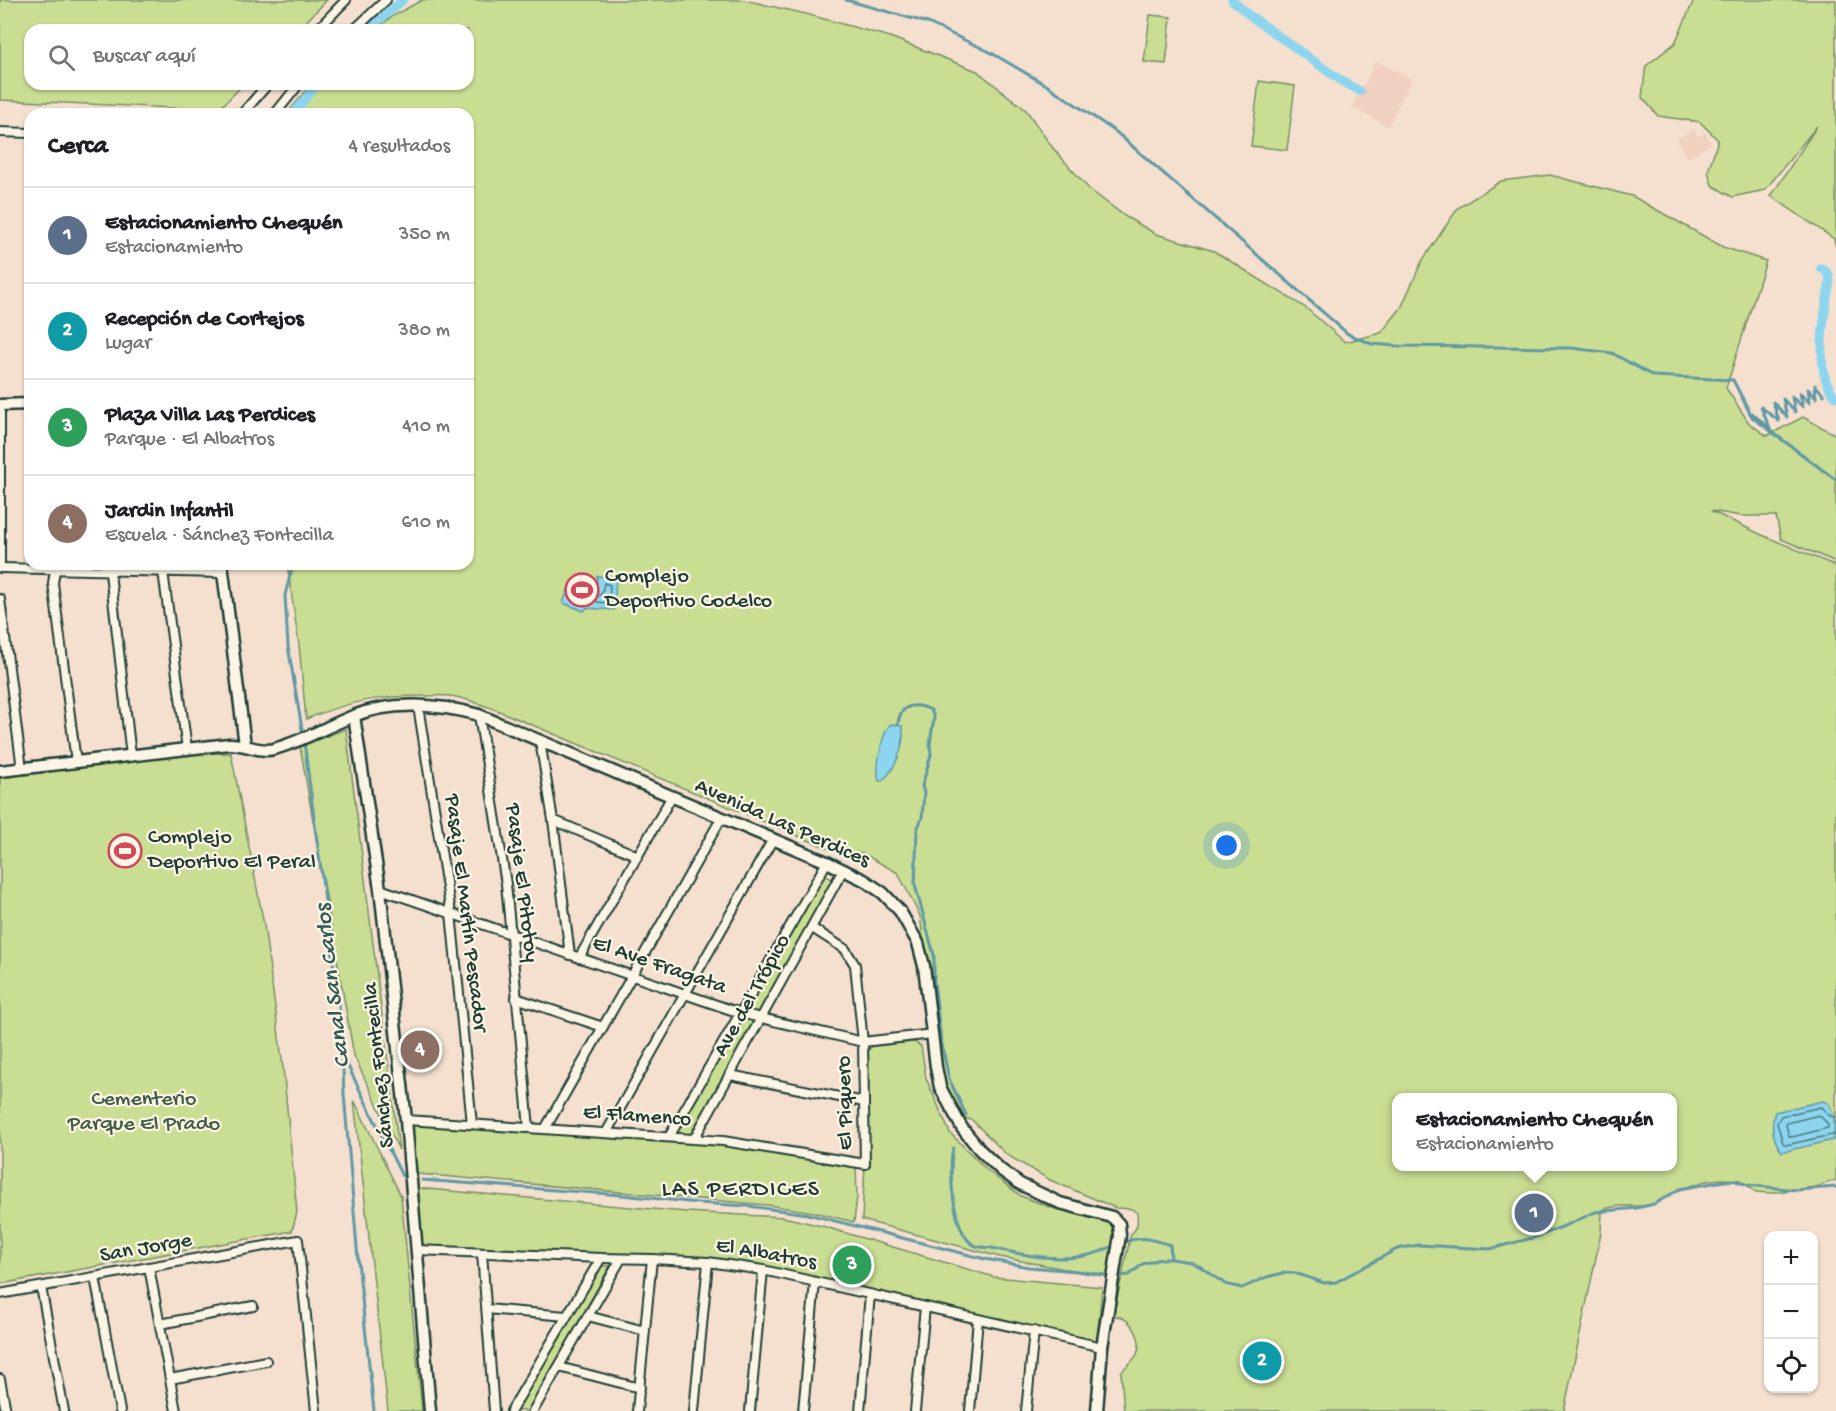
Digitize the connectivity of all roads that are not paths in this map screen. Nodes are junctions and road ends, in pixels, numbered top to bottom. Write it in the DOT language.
graph roads {
  1 [pos="346,0"];
  2 [pos="386,0"];
  3 [pos="323,24"];
  4 [pos="360,24"];
  5 [pos="263,90"];
  6 [pos="294,90"];
  7 [pos="247,108"];
  8 [pos="279,108"];
  9 [pos="0,132"];
  10 [pos="24,133"];
  11 [pos="24,404"];
  12 [pos="0,405"];
  13 [pos="0,562"];
  14 [pos="0,568"];
  15 [pos="24,568"];
  16 [pos="55,570"];
  17 [pos="109,570"];
  18 [pos="162,570"];
  19 [pos="222,570"];
  20 [pos="0,599"];
  21 [pos="418,706"];
  22 [pos="479,715"];
  23 [pos="354,716"];
  24 [pos="540,741"];
  25 [pos="244,745"];
  26 [pos="188,749"];
  27 [pos="131,756"];
  28 [pos="76,762"];
  29 [pos="22,769"];
  30 [pos="0,771"];
  31 [pos="672,796"];
  32 [pos="722,818"];
  33 [pos="553,820"];
  34 [pos="773,839"];
  35 [pos="638,855"];
  36 [pos="827,862"];
  37 [pos="843,870"];
  38 [pos="380,889"];
  39 [pos="451,913"];
  40 [pos="812,928"];
  41 [pos="510,934"];
  42 [pos="570,955"];
  43 [pos="579,958"];
  44 [pos="632,976"];
  45 [pos="685,994"];
  46 [pos="516,998"];
  47 [pos="740,1013"];
  48 [pos="761,1019"];
  49 [pos="603,1027"];
  50 [pos="933,1034"];
  51 [pos="863,1042"];
  52 [pos="730,1075"];
  53 [pos="864,1102"];
  54 [pos="406,1120"];
  55 [pos="472,1124"];
  56 [pos="529,1128"];
  57 [pos="545,1129"];
  58 [pos="606,1133"];
  59 [pos="669,1137"];
  60 [pos="694,1139"];
  61 [pos="865,1164"];
  62 [pos="418,1250"];
  63 [pos="482,1253"];
  64 [pos="600,1258"];
  65 [pos="652,1258"];
  66 [pos="621,1259"];
  67 [pos="708,1263"];
  68 [pos="149,1267"];
  69 [pos="763,1270"];
  70 [pos="95,1277"];
  71 [pos="815,1282"];
  72 [pos="41,1287"];
  73 [pos="0,1294"];
  74 [pos="870,1294"];
  75 [pos="253,1306"];
  76 [pos="925,1307"];
  77 [pos="487,1309"];
  78 [pos="566,1316"];
  79 [pos="588,1317"];
  80 [pos="978,1319"];
  81 [pos="160,1324"];
  82 [pos="645,1331"];
  83 [pos="1034,1331"];
  84 [pos="1102,1347"];
  85 [pos="266,1361"];
  86 [pos="559,1366"];
  87 [pos="0,1379"];
  88 [pos="170,1379"];
  89 [pos="639,1388"];
  90 [pos="6,1411"];
  91 [pos="64,1411"];
  92 [pos="120,1411"];
  93 [pos="176,1411"];
  94 [pos="316,1411"];
  95 [pos="430,1411"];
  96 [pos="494,1411"];
  97 [pos="511,1411"];
  98 [pos="533,1411"];
  99 [pos="637,1411"];
  100 [pos="694,1411"];
  101 [pos="750,1411"];
  102 [pos="803,1411"];
  103 [pos="860,1411"];
  104 [pos="915,1411"];
  105 [pos="970,1411"];
  106 [pos="1026,1411"];
  107 [pos="1097,1411"];
  1 -- 3 [label="street"];
  2 -- 4 [label="street"];
  5 -- 7 [label="street"];
  6 -- 8 [label="street"];
  9 -- 10 [label="street"];
  11 -- 12 [label="street"];
  12 -- 13 [label="street"];
  14 -- 15 [label="street"];
  16 -- 28 [label="street"];
  17 -- 27 [label="street"];
  18 -- 26 [label="street"];
  19 -- 25 [label="street"];
  20 -- 29 [label="street"];
  21 -- 22 [label="street, Avenida Las Perdices"];
  21 -- 23 [label="street, Avenida Las Perdices"];
  21 -- 39 [label="street, Pasaje El Martín Pescador"];
  22 -- 24 [label="street, Avenida Las Perdices"];
  22 -- 41 [label="street, Pasaje El Pitotoy"];
  23 -- 25 [label="street, Avenida Las Perdices"];
  23 -- 38 [label="street, Sánchez Fontecilla"];
  24 -- 31 [label="street, Avenida Las Perdices"];
  24 -- 33 [label="street"];
  25 -- 26 [label="street"];
  26 -- 27 [label="street"];
  27 -- 28 [label="street"];
  28 -- 29 [label="street"];
  29 -- 30 [label="street"];
  31 -- 32 [label="street, Avenida Las Perdices"];
  31 -- 35 [label="street"];
  32 -- 34 [label="street, Avenida Las Perdices"];
  32 -- 44 [label="street"];
  33 -- 35 [label="street"];
  33 -- 42 [label="street"];
  34 -- 36 [label="street, Avenida Las Perdices"];
  34 -- 45 [label="street"];
  35 -- 43 [label="street"];
  36 -- 37 [label="street, Avenida Las Perdices"];
  36 -- 47 [label="street, Ave del Trópico"];
  37 -- 40 [label="street, Ave del Trópico"];
  37 -- 50 [label="street, Avenida Las Perdices"];
  38 -- 39 [label="street, El Ave Fragata"];
  38 -- 54 [label="street, Sánchez Fontecilla"];
  39 -- 41 [label="street, El Ave Fragata"];
  39 -- 55 [label="street, Pasaje El Martín Pescador"];
  40 -- 48 [label="street, Ave del Trópico"];
  40 -- 51 [label="street, El Piquero"];
  41 -- 42 [label="street, El Ave Fragata"];
  41 -- 46 [label="street, Pasaje El Pitotoy"];
  42 -- 43 [label="street, El Ave Fragata"];
  43 -- 44 [label="street, El Ave Fragata"];
  44 -- 45 [label="street, El Ave Fragata"];
  44 -- 49 [label="street"];
  45 -- 47 [label="street, El Ave Fragata"];
  45 -- 58 [label="street"];
  46 -- 49 [label="street"];
  46 -- 56 [label="street, Pasaje El Pitotoy"];
  47 -- 48 [label="street, El Ave Fragata"];
  47 -- 59 [label="street, Ave del Trópico"];
  48 -- 51 [label="street, El Ave Fragata"];
  48 -- 52 [label="street, Ave del Trópico"];
  49 -- 57 [label="street"];
  50 -- 51 [label="street, El Ave Fragata"];
  50 -- 84 [label="street, Avenida Las Perdices"];
  51 -- 53 [label="street, El Piquero"];
  52 -- 53 [label="street"];
  52 -- 60 [label="street, Ave del Trópico"];
  53 -- 61 [label="street, El Piquero"];
  54 -- 55 [label="street, El Flamenco"];
  54 -- 62 [label="street, Sánchez Fontecilla"];
  55 -- 56 [label="street, El Flamenco"];
  56 -- 57 [label="street, El Flamenco"];
  57 -- 58 [label="street, El Flamenco"];
  58 -- 59 [label="street, El Flamenco"];
  59 -- 60 [label="street, El Flamenco"];
  60 -- 61 [label="street, El Flamenco"];
  62 -- 63 [label="street, El Albatros"];
  62 -- 95 [label="street, Sánchez Fontecilla"];
  63 -- 64 [label="street, El Albatros"];
  63 -- 77 [label="street"];
  64 -- 66 [label="street, El Albatros"];
  64 -- 78 [label="street"];
  65 -- 66 [label="street, El Albatros"];
  65 -- 67 [label="street, El Albatros"];
  65 -- 82 [label="street"];
  66 -- 79 [label="street"];
  67 -- 69 [label="street, El Albatros"];
  67 -- 100 [label="street"];
  68 -- 70 [label="street, San Jorge"];
  68 -- 81 [label="street"];
  68 -- 94 [label="street, San Jorge"];
  69 -- 71 [label="street, El Albatros"];
  69 -- 101 [label="street"];
  70 -- 72 [label="street, San Jorge"];
  70 -- 92 [label="street"];
  71 -- 74 [label="street, El Albatros"];
  71 -- 102 [label="street"];
  72 -- 73 [label="street, San Jorge"];
  72 -- 91 [label="street"];
  74 -- 76 [label="street, El Albatros"];
  74 -- 103 [label="street"];
  75 -- 81 [label="street"];
  76 -- 80 [label="street, El Albatros"];
  76 -- 104 [label="street"];
  77 -- 78 [label="street"];
  77 -- 96 [label="street"];
  78 -- 97 [label="street"];
  79 -- 82 [label="street"];
  79 -- 86 [label="street"];
  80 -- 83 [label="street, El Albatros"];
  80 -- 105 [label="street"];
  81 -- 88 [label="street"];
  82 -- 89 [label="street"];
  83 -- 84 [label="street, El Albatros"];
  83 -- 106 [label="street"];
  84 -- 107 [label="street, Avenida Las Perdices"];
  85 -- 88 [label="street"];
  86 -- 89 [label="street"];
  86 -- 98 [label="street"];
  87 -- 90 [label="street"];
  88 -- 93 [label="street"];
  89 -- 99 [label="street"];
}
